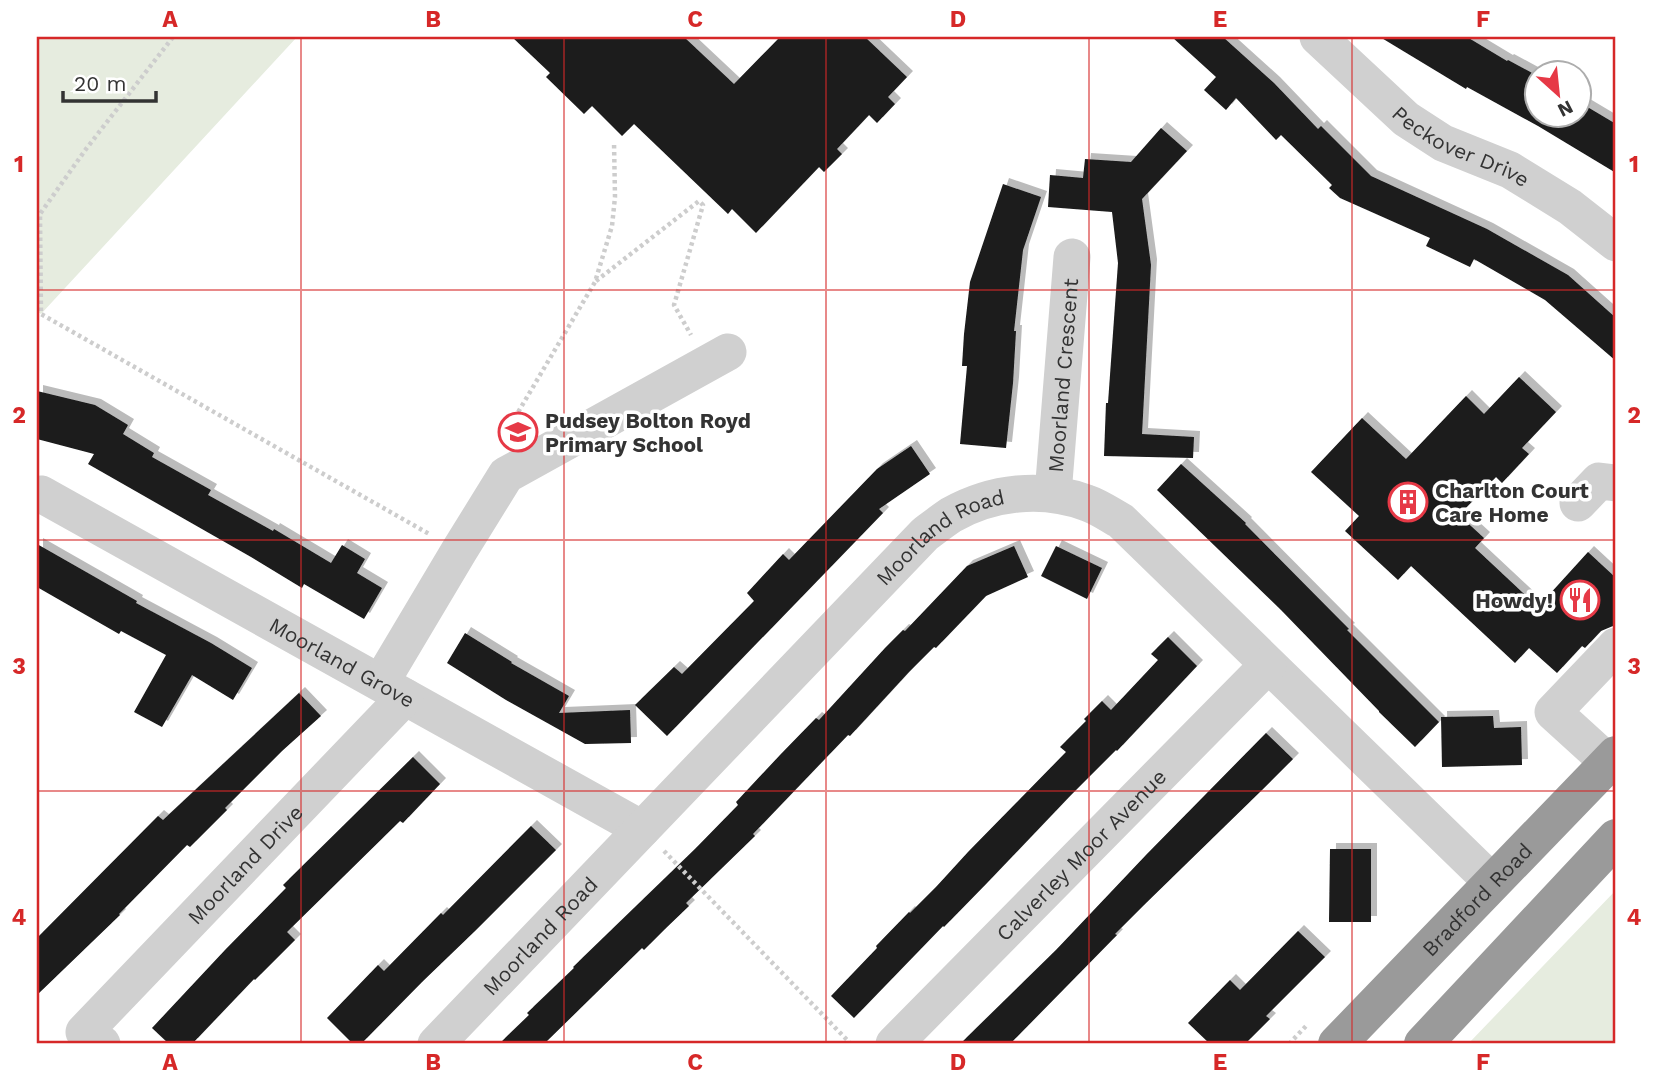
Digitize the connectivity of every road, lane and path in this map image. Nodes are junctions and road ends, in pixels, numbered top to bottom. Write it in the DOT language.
graph roads {
  1 [pos="173,37"];
  2 [pos="1318,37"];
  3 [pos="614,142"];
  4 [pos="1616,243"];
  5 [pos="1072,257"];
  6 [pos="596,282"];
  7 [pos="717,358"];
  8 [pos="499,445"];
  9 [pos="1616,483"];
  10 [pos="41,494"];
  11 [pos="1053,495"];
  12 [pos="1578,503"];
  13 [pos="459,551"];
  14 [pos="1616,646"];
  15 [pos="1269,665"];
  16 [pos="393,690"];
  17 [pos="1613,759"];
  18 [pos="642,829"];
  19 [pos="1616,838"];
  20 [pos="1492,882"];
  21 [pos="86,1040"];
  22 [pos="436,1044"];
  23 [pos="851,1044"];
  24 [pos="894,1044"];
  25 [pos="1337,1044"];
  26 [pos="1423,1044"];
  1 -- 13 [label="path"];
  2 -- 4 [label="street, Peckover Drive"];
  3 -- 6 [label="path"];
  5 -- 11 [label="street, Moorland Crescent"];
  6 -- 7 [label="path"];
  6 -- 8 [label="path"];
  7 -- 13 [label="street, Moorland Drive"];
  9 -- 12 [label="street"];
  10 -- 16 [label="street, Moorland Grove"];
  11 -- 15 [label="street, Moorland Road"];
  11 -- 18 [label="street, Moorland Road"];
  13 -- 16 [label="street, Moorland Drive"];
  14 -- 17 [label="street"];
  15 -- 20 [label="street, Moorland Road"];
  15 -- 24 [label="street, Calverley Moor Avenue"];
  16 -- 18 [label="street, Moorland Grove"];
  16 -- 21 [label="street, Moorland Drive"];
  17 -- 20 [label="highway, Bradford Road"];
  18 -- 22 [label="street, Moorland Road"];
  18 -- 23 [label="path"];
  19 -- 26 [label="highway"];
  20 -- 25 [label="highway, Bradford Road"];
}
